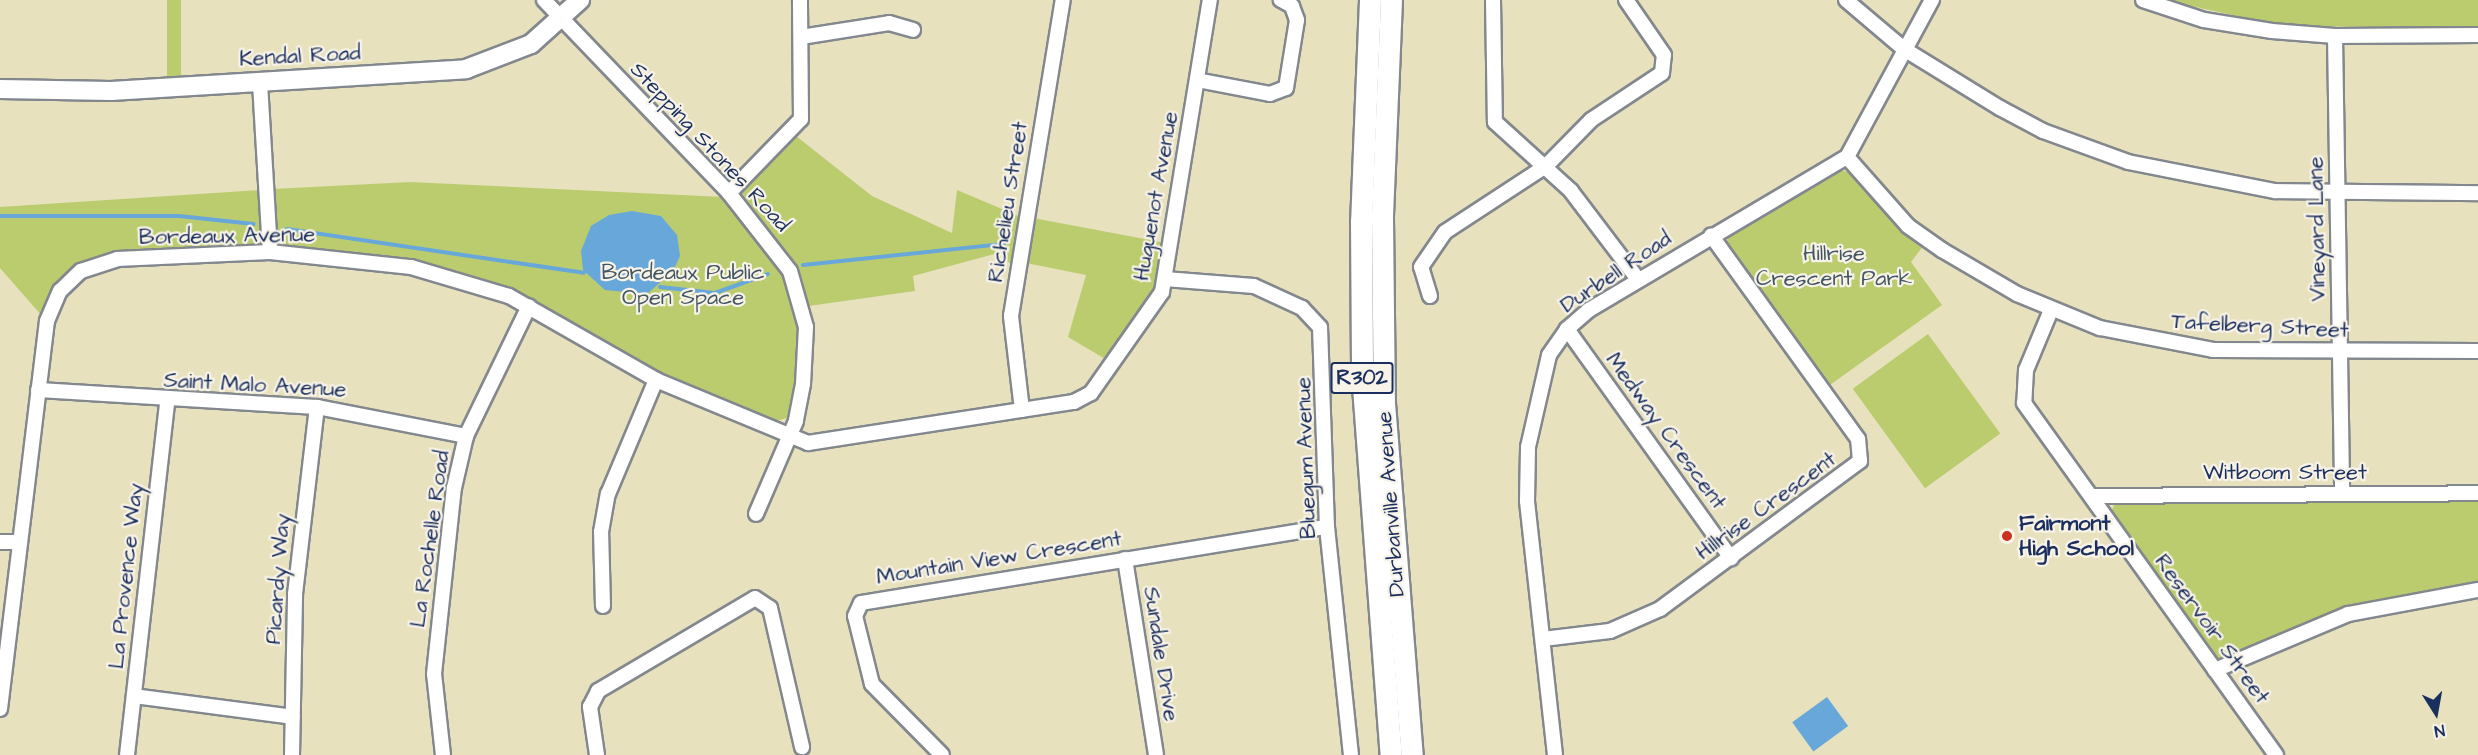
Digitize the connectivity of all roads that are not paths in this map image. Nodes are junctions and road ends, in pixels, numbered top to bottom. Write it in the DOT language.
graph roads {
  1 [pos="544,0"];
  2 [pos="580,0"];
  3 [pos="800,0"];
  4 [pos="1063,0"];
  5 [pos="1210,0"];
  6 [pos="1281,0"];
  7 [pos="1370,0"];
  8 [pos="1391,0"];
  9 [pos="1493,0"];
  10 [pos="1626,0"];
  11 [pos="1846,0"];
  12 [pos="1932,0"];
  13 [pos="2143,0"];
  14 [pos="562,19"];
  15 [pos="912,30"];
  16 [pos="2478,35"];
  17 [pos="2335,36"];
  18 [pos="801,37"];
  19 [pos="1904,49"];
  20 [pos="1197,80"];
  21 [pos="260,83"];
  22 [pos="0,89"];
  23 [pos="1847,157"];
  24 [pos="1546,166"];
  25 [pos="729,193"];
  26 [pos="2478,193"];
  27 [pos="2338,194"];
  28 [pos="1711,236"];
  29 [pos="270,252"];
  30 [pos="1637,278"];
  31 [pos="1165,279"];
  32 [pos="1430,296"];
  33 [pos="530,306"];
  34 [pos="2051,310"];
  35 [pos="1567,329"];
  36 [pos="2478,351"];
  37 [pos="2340,352"];
  38 [pos="656,380"];
  39 [pos="38,390"];
  40 [pos="167,402"];
  41 [pos="317,407"];
  42 [pos="1022,410"];
  43 [pos="466,436"];
  44 [pos="789,438"];
  45 [pos="2478,493"];
  46 [pos="2342,494"];
  47 [pos="2092,496"];
  48 [pos="756,514"];
  49 [pos="1327,527"];
  50 [pos="0,542"];
  51 [pos="20,542"];
  52 [pos="1731,558"];
  53 [pos="1125,560"];
  54 [pos="2478,590"];
  55 [pos="603,606"];
  56 [pos="1543,639"];
  57 [pos="2215,670"];
  58 [pos="134,696"];
  59 [pos="0,709"];
  60 [pos="293,717"];
  61 [pos="802,747"];
  62 [pos="127,755"];
  63 [pos="292,755"];
  64 [pos="443,755"];
  65 [pos="597,755"];
  66 [pos="942,755"];
  67 [pos="1156,755"];
  68 [pos="1351,755"];
  69 [pos="1391,755"];
  70 [pos="1412,755"];
  71 [pos="1555,755"];
  72 [pos="2276,755"];
  1 -- 14 [label="street, Stepping Stones Road"];
  2 -- 14 [label="street, Kendal Road"];
  3 -- 18 [label="street"];
  4 -- 42 [label="street, Richelieu Street"];
  5 -- 20 [label="street, Huguenot Avenue"];
  6 -- 20 [label="street"];
  7 -- 69 [label="main road, Durbanville Avenue / R302"];
  8 -- 70 [label="main road, Durbanville Avenue / R302"];
  9 -- 24 [label="street"];
  10 -- 24 [label="street"];
  11 -- 19 [label="street"];
  12 -- 19 [label="street"];
  13 -- 17 [label="street"];
  14 -- 21 [label="street, Kendal Road"];
  14 -- 25 [label="street, Stepping Stones Road"];
  15 -- 18 [label="street"];
  16 -- 17 [label="street"];
  17 -- 27 [label="street, Vineyard Lane"];
  18 -- 25 [label="street"];
  19 -- 23 [label="street"];
  19 -- 27 [label="street"];
  20 -- 31 [label="street, Huguenot Avenue"];
  21 -- 22 [label="street, Kendal Road"];
  21 -- 29 [label="street"];
  23 -- 28 [label="street, Durbell Road"];
  23 -- 34 [label="street, Tafelberg Street"];
  24 -- 30 [label="street"];
  24 -- 32 [label="street"];
  25 -- 44 [label="street, Stepping Stones Road"];
  26 -- 27 [label="street"];
  27 -- 37 [label="street, Vineyard Lane"];
  28 -- 30 [label="street, Durbell Road"];
  28 -- 52 [label="street, Hillrise Crescent"];
  29 -- 33 [label="street, Bordeaux Avenue"];
  29 -- 39 [label="street, Bordeaux Avenue"];
  30 -- 35 [label="street, Durbell Road"];
  31 -- 42 [label="street, Huguenot Avenue"];
  31 -- 49 [label="street, Bluegum Avenue"];
  33 -- 38 [label="street, Bordeaux Avenue"];
  33 -- 43 [label="street, La Rochelle Road"];
  34 -- 37 [label="street, Tafelberg Street"];
  34 -- 47 [label="street, Reservoir Street"];
  35 -- 52 [label="street, Medway Crescent"];
  35 -- 56 [label="street, Durbell Road"];
  36 -- 37 [label="street, Tafelberg Street"];
  37 -- 46 [label="street, Vineyard Lane"];
  38 -- 44 [label="street, Bordeaux Avenue"];
  38 -- 55 [label="street"];
  39 -- 40 [label="street, Saint Malo Avenue"];
  39 -- 51 [label="street, Bordeaux Avenue"];
  40 -- 41 [label="street, Saint Malo Avenue"];
  40 -- 58 [label="street, La Provence Way"];
  41 -- 43 [label="street, Saint Malo Avenue"];
  41 -- 60 [label="street, Picardy Way"];
  42 -- 44 [label="street, Huguenot Avenue"];
  43 -- 64 [label="street, La Rochelle Road"];
  44 -- 48 [label="street, Stepping Stones Road"];
  45 -- 46 [label="street, Witboom Street"];
  46 -- 47 [label="street, Witboom Street"];
  47 -- 57 [label="street, Reservoir Street"];
  49 -- 53 [label="street, Mountain View Crescent"];
  49 -- 68 [label="street, Bluegum Avenue"];
  50 -- 51 [label="street"];
  51 -- 59 [label="street, Bordeaux Avenue"];
  52 -- 56 [label="street, Hillrise Crescent"];
  53 -- 66 [label="street, Mountain View Crescent"];
  53 -- 67 [label="street, Sundale Drive"];
  54 -- 57 [label="street"];
  56 -- 71 [label="street, Durbell Road"];
  57 -- 72 [label="street, Reservoir Street"];
  58 -- 60 [label="street"];
  58 -- 62 [label="street, La Provence Way"];
  60 -- 63 [label="street, Picardy Way"];
  61 -- 65 [label="street"];
}
